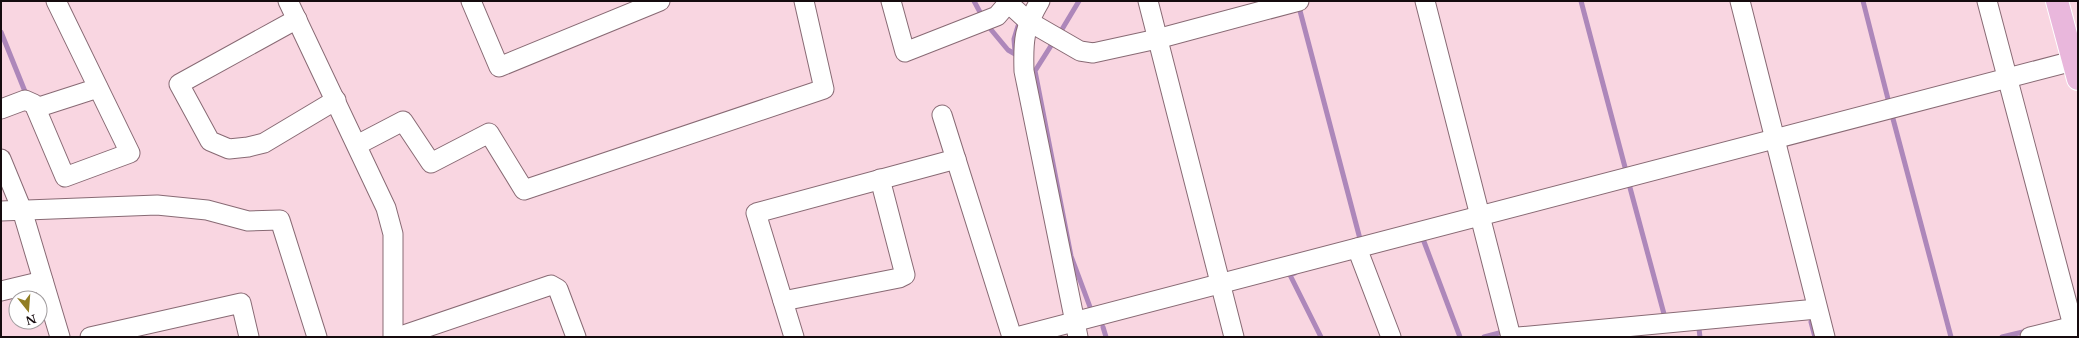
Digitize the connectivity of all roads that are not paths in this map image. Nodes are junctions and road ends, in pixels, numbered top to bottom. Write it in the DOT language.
graph roads {
  1 [pos="56,1"];
  2 [pos="288,1"];
  3 [pos="471,1"];
  4 [pos="660,1"];
  5 [pos="804,1"];
  6 [pos="891,1"];
  7 [pos="1040,1"];
  8 [pos="1148,1"];
  9 [pos="1299,1"];
  10 [pos="1425,1"];
  11 [pos="1740,1"];
  12 [pos="1987,1"];
  13 [pos="2057,1"];
  14 [pos="1007,2"];
  15 [pos="297,19"];
  16 [pos="1028,21"];
  17 [pos="1157,39"];
  18 [pos="2076,71"];
  19 [pos="2008,78"];
  20 [pos="98,88"];
  21 [pos="336,100"];
  22 [pos="36,108"];
  23 [pos="1,109"];
  24 [pos="942,115"];
  25 [pos="1775,140"];
  26 [pos="357,145"];
  27 [pos="1,159"];
  28 [pos="956,159"];
  29 [pos="880,179"];
  30 [pos="22,210"];
  31 [pos="1,211"];
  32 [pos="1481,215"];
  33 [pos="1357,248"];
  34 [pos="43,281"];
  35 [pos="1220,285"];
  36 [pos="1,291"];
  37 [pos="783,301"];
  38 [pos="1817,309"];
  39 [pos="1077,329"];
  40 [pos="2076,329"];
  41 [pos="60,337"];
  42 [pos="90,337"];
  43 [pos="249,337"];
  44 [pos="317,337"];
  45 [pos="394,337"];
  46 [pos="398,337"];
  47 [pos="576,337"];
  48 [pos="794,337"];
  49 [pos="1012,337"];
  50 [pos="1016,337"];
  51 [pos="1234,337"];
  52 [pos="1391,337"];
  53 [pos="1512,337"];
  54 [pos="1518,337"];
  55 [pos="1825,337"];
  56 [pos="2030,337"];
  1 -- 20 [label="street"];
  2 -- 15 [label="street"];
  3 -- 4 [label="street"];
  5 -- 26 [label="street"];
  6 -- 14 [label="street"];
  7 -- 16 [label="street"];
  8 -- 17 [label="street"];
  9 -- 17 [label="street"];
  10 -- 32 [label="street"];
  11 -- 25 [label="street"];
  12 -- 19 [label="street"];
  13 -- 18 [label="main road"];
  14 -- 16 [label="street"];
  15 -- 21 [label="street"];
  15 -- 21 [label="street"];
  16 -- 17 [label="street"];
  16 -- 39 [label="street"];
  17 -- 35 [label="street"];
  18 -- 19 [label="street"];
  19 -- 25 [label="street"];
  19 -- 40 [label="street"];
  20 -- 22 [label="street"];
  20 -- 22 [label="street"];
  21 -- 26 [label="street"];
  22 -- 23 [label="street"];
  24 -- 28 [label="street"];
  25 -- 32 [label="street"];
  25 -- 38 [label="street"];
  26 -- 45 [label="street"];
  27 -- 30 [label="street"];
  28 -- 29 [label="street"];
  28 -- 49 [label="street"];
  29 -- 37 [label="street"];
  29 -- 37 [label="street"];
  30 -- 31 [label="street"];
  30 -- 34 [label="street"];
  30 -- 44 [label="street"];
  32 -- 33 [label="street"];
  32 -- 53 [label="street"];
  33 -- 35 [label="street"];
  33 -- 52 [label="street"];
  34 -- 36 [label="street"];
  34 -- 41 [label="street"];
  35 -- 39 [label="street"];
  35 -- 51 [label="street"];
  37 -- 48 [label="street"];
  38 -- 54 [label="street"];
  38 -- 55 [label="street"];
  39 -- 50 [label="street"];
  40 -- 56 [label="street"];
  42 -- 43 [label="street"];
  46 -- 47 [label="street"];
}
